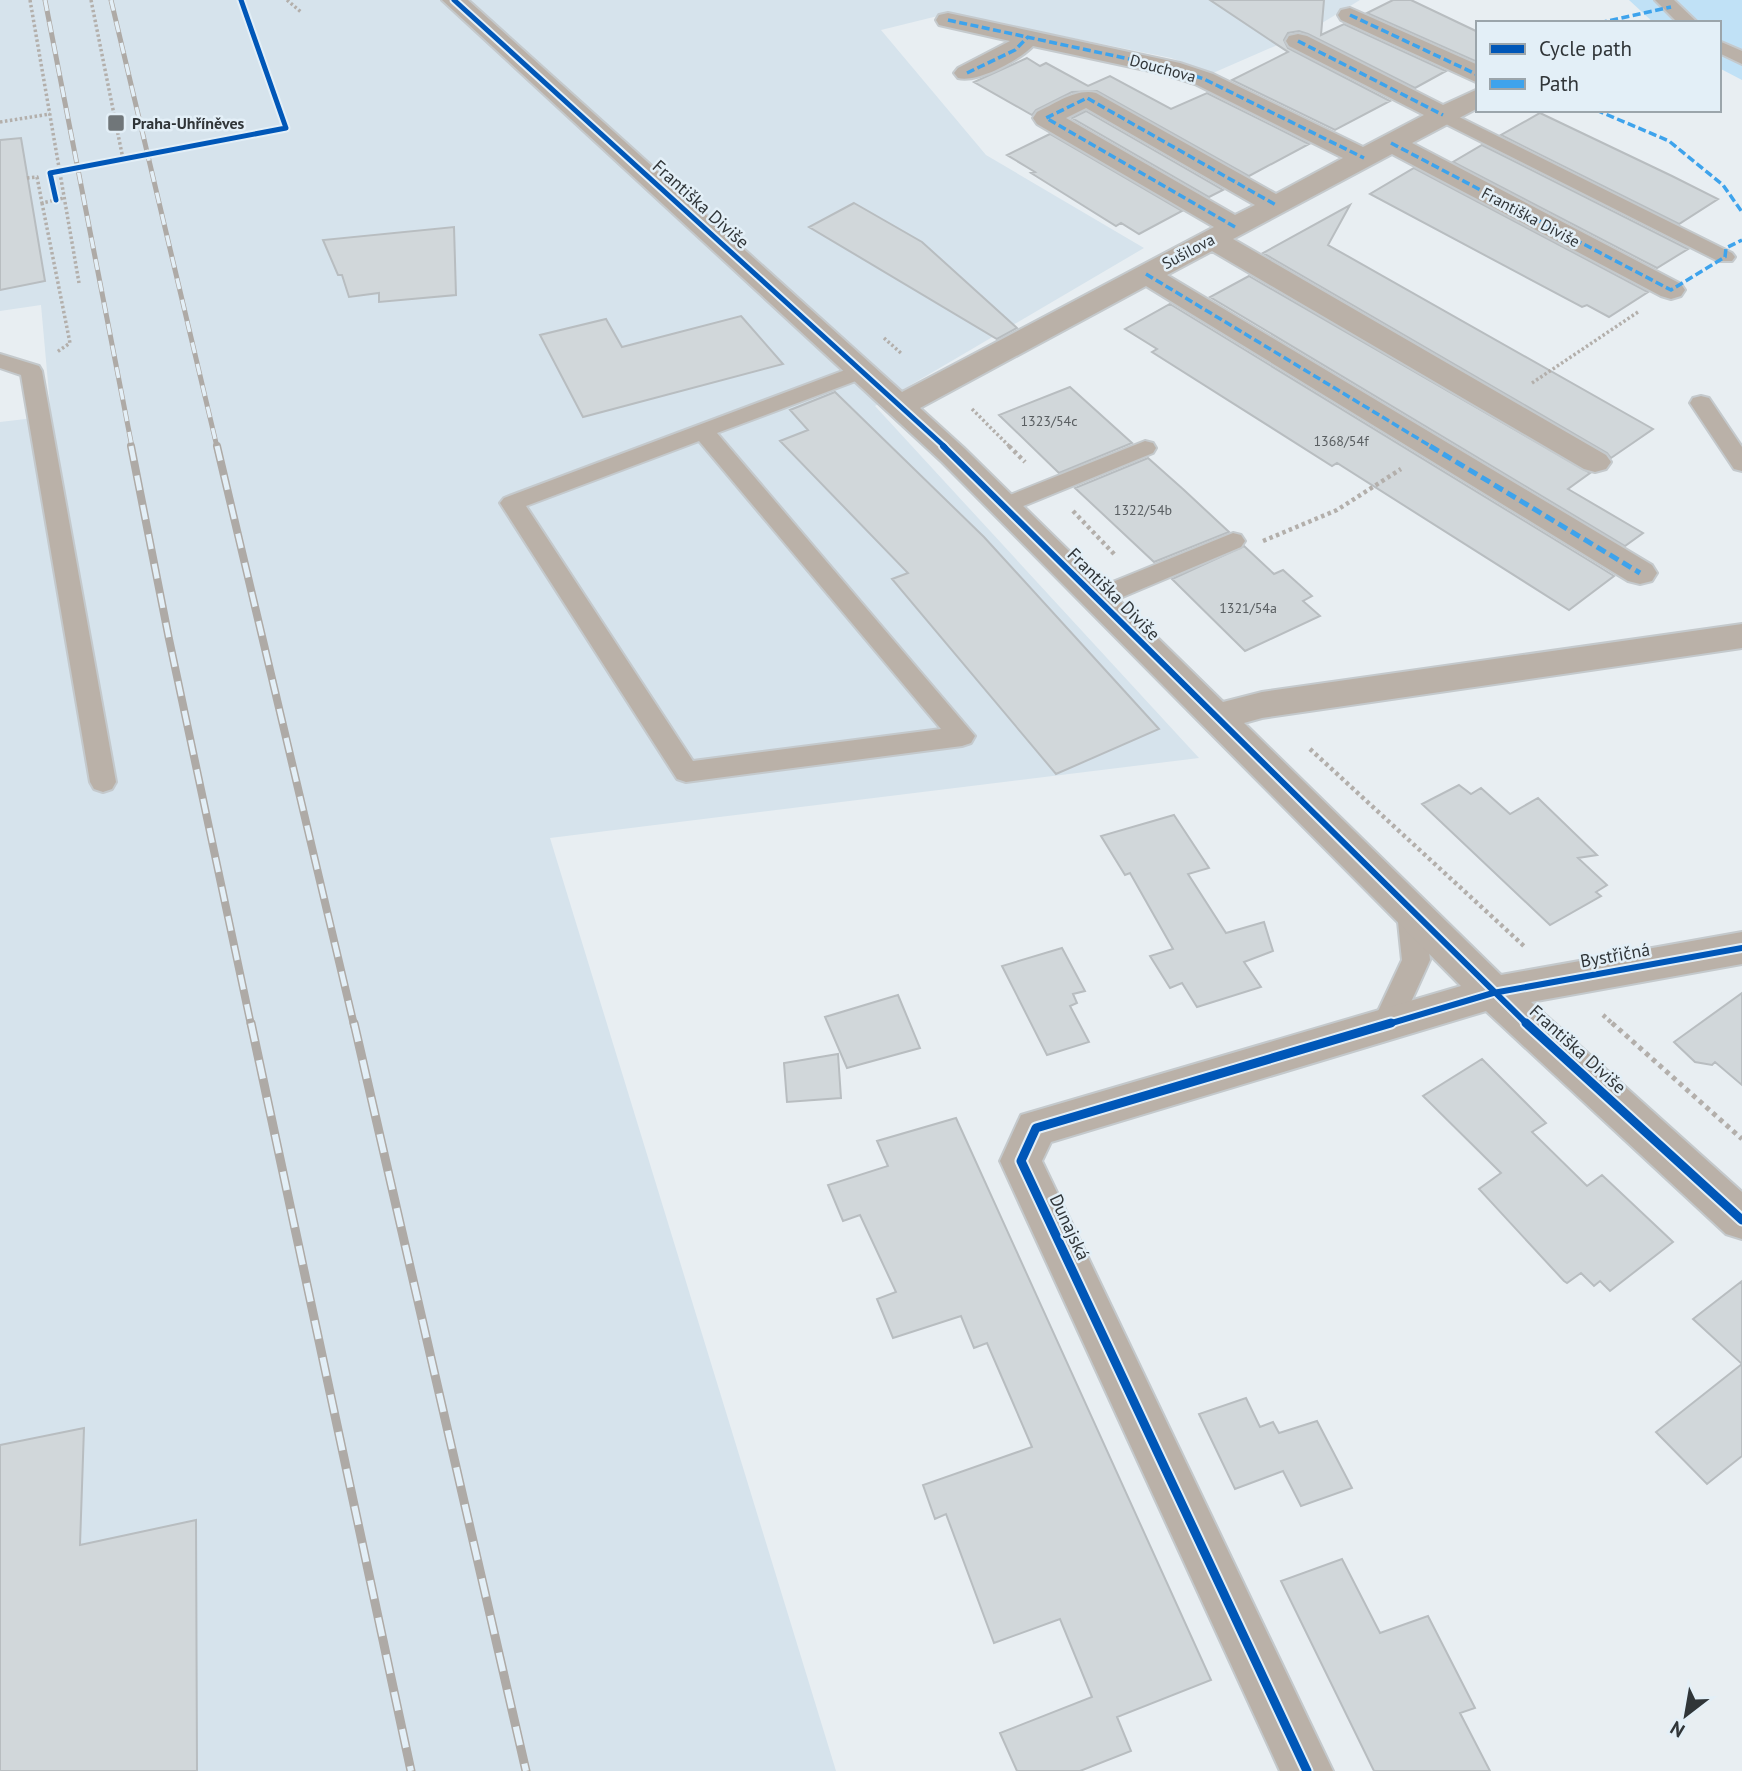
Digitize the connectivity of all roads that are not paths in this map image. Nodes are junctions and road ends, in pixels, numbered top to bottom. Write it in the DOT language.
graph roads {
  1 [pos="454,0"];
  2 [pos="1664,0"];
  3 [pos="1350,15"];
  4 [pos="948,20"];
  5 [pos="1687,21"];
  6 [pos="1028,37"];
  7 [pos="1298,41"];
  8 [pos="1721,47"];
  9 [pos="1742,58"];
  10 [pos="967,73"];
  11 [pos="1476,74"];
  12 [pos="1476,98"];
  13 [pos="1443,115"];
  14 [pos="1391,143"];
  15 [pos="1364,158"];
  16 [pos="1276,205"];
  17 [pos="1224,233"];
  18 [pos="1725,257"];
  19 [pos="1146,274"];
  20 [pos="1671,290"];
  21 [pos="0,361"];
  22 [pos="861,370"];
  23 [pos="1701,402"];
  24 [pos="899,406"];
  25 [pos="703,431"];
  26 [pos="1145,448"];
  27 [pos="1595,462"];
  28 [pos="1742,464"];
  29 [pos="1003,506"];
  30 [pos="1233,541"];
  31 [pos="1640,573"];
  32 [pos="1097,598"];
  33 [pos="1742,636"];
  34 [pos="1217,718"];
  35 [pos="103,782"];
  36 [pos="1411,912"];
  37 [pos="1742,948"];
  38 [pos="1493,993"];
  39 [pos="1387,1024"];
  40 [pos="1742,1220"];
  41 [pos="1307,1771"];
  1 -- 22 [label="street, Františka Diviše"];
  2 -- 5 [label="lane"];
  3 -- 11 [label="street"];
  4 -- 6 [label="street, Douchova"];
  6 -- 10 [label="street"];
  6 -- 15 [label="street, Douchova"];
  7 -- 13 [label="street"];
  8 -- 9 [label="lane"];
  12 -- 13 [label="street, Sušilova"];
  13 -- 14 [label="street, Sušilova"];
  13 -- 18 [label="lane"];
  14 -- 15 [label="street, Sušilova"];
  14 -- 20 [label="street, Františka Diviše"];
  15 -- 16 [label="street, Sušilova"];
  16 -- 17 [label="street, Sušilova"];
  16 -- 17 [label="street"];
  17 -- 19 [label="street, Sušilova"];
  17 -- 27 [label="street"];
  19 -- 24 [label="street, Sušilova"];
  19 -- 31 [label="street"];
  21 -- 35 [label="lane"];
  22 -- 24 [label="street, Františka Diviše"];
  22 -- 25 [label="lane"];
  23 -- 28 [label="lane"];
  24 -- 29 [label="street, Františka Diviše"];
  25 -- 25 [label="lane"];
  26 -- 29 [label="lane"];
  29 -- 32 [label="street, Františka Diviše"];
  30 -- 32 [label="lane"];
  32 -- 34 [label="street, Františka Diviše"];
  33 -- 34 [label="street"];
  34 -- 36 [label="street, Františka Diviše"];
  36 -- 38 [label="street, Františka Diviše"];
  36 -- 39 [label="lane"];
  37 -- 38 [label="street, Bystřičná"];
  38 -- 39 [label="street, Dunajská"];
  38 -- 40 [label="street, Františka Diviše"];
  39 -- 41 [label="street, Dunajská"];
}
